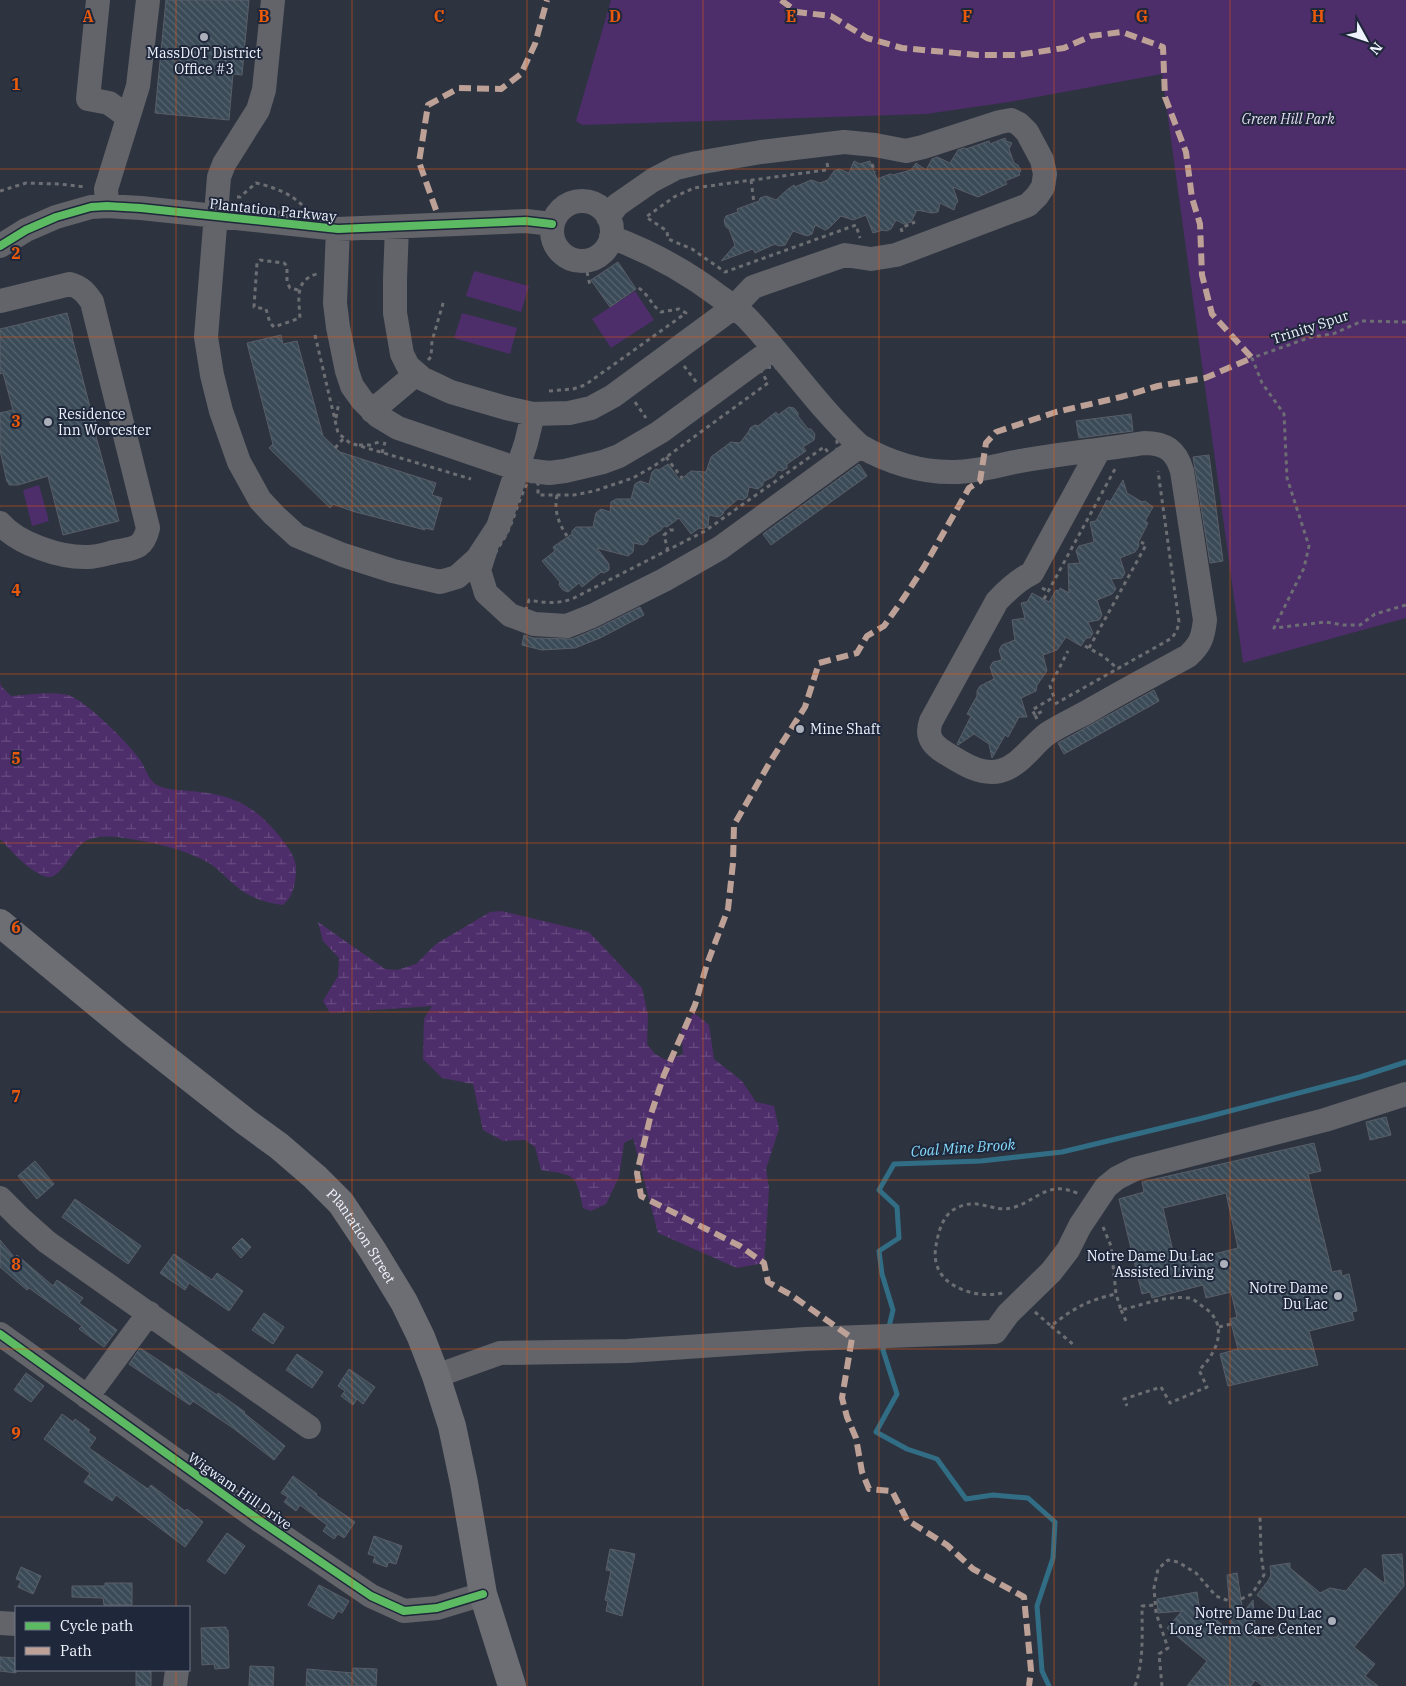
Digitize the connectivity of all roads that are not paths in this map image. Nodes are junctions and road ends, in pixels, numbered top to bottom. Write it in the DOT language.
graph roads {
  1 [pos="98,0"];
  2 [pos="148,0"];
  3 [pos="273,0"];
  4 [pos="128,117"];
  5 [pos="107,206"];
  6 [pos="214,217"];
  7 [pos="552,224"];
  8 [pos="398,227"];
  9 [pos="610,227"];
  10 [pos="338,229"];
  11 [pos="0,246"];
  12 [pos="0,301"];
  13 [pos="734,307"];
  14 [pos="773,348"];
  15 [pos="416,374"];
  16 [pos="372,411"];
  17 [pos="533,414"];
  18 [pos="860,446"];
  19 [pos="1099,450"];
  20 [pos="518,469"];
  21 [pos="0,522"];
  22 [pos="486,548"];
  23 [pos="0,923"];
  24 [pos="1406,1094"];
  25 [pos="0,1198"];
  26 [pos="149,1313"];
  27 [pos="0,1334"];
  28 [pos="436,1376"];
  29 [pos="87,1397"];
  30 [pos="309,1427"];
  31 [pos="483,1594"];
  32 [pos="0,1623"];
  33 [pos="15,1624"];
  34 [pos="177,1671"];
  35 [pos="175,1686"];
  36 [pos="512,1686"];
  1 -- 4 [label="street"];
  2 -- 4 [label="street"];
  3 -- 6 [label="street"];
  4 -- 5 [label="street"];
  5 -- 6 [label="street, Plantation Parkway"];
  5 -- 11 [label="street, Plantation Parkway"];
  6 -- 10 [label="street, Plantation Parkway"];
  6 -- 22 [label="street"];
  7 -- 8 [label="street, Plantation Parkway"];
  7 -- 9 [label="street"];
  7 -- 9 [label="street"];
  8 -- 10 [label="street, Plantation Parkway"];
  8 -- 15 [label="street"];
  9 -- 13 [label="street"];
  9 -- 13 [label="street"];
  10 -- 16 [label="street"];
  12 -- 21 [label="street"];
  13 -- 14 [label="street"];
  13 -- 17 [label="street"];
  14 -- 18 [label="street"];
  14 -- 20 [label="street"];
  15 -- 16 [label="street"];
  15 -- 17 [label="street"];
  16 -- 20 [label="street"];
  17 -- 20 [label="street"];
  18 -- 19 [label="street"];
  18 -- 22 [label="street"];
  19 -- 19 [label="street"];
  20 -- 22 [label="street"];
  23 -- 28 [label="main road, Plantation Street"];
  24 -- 28 [label="street"];
  25 -- 26 [label="street"];
  26 -- 29 [label="street"];
  26 -- 30 [label="street"];
  27 -- 29 [label="street, Wigwam Hill Drive"];
  28 -- 31 [label="main road, Plantation Street"];
  29 -- 31 [label="street, Wigwam Hill Drive"];
  31 -- 36 [label="main road, Plantation Street"];
  32 -- 33 [label="street"];
  34 -- 35 [label="street"];
}
